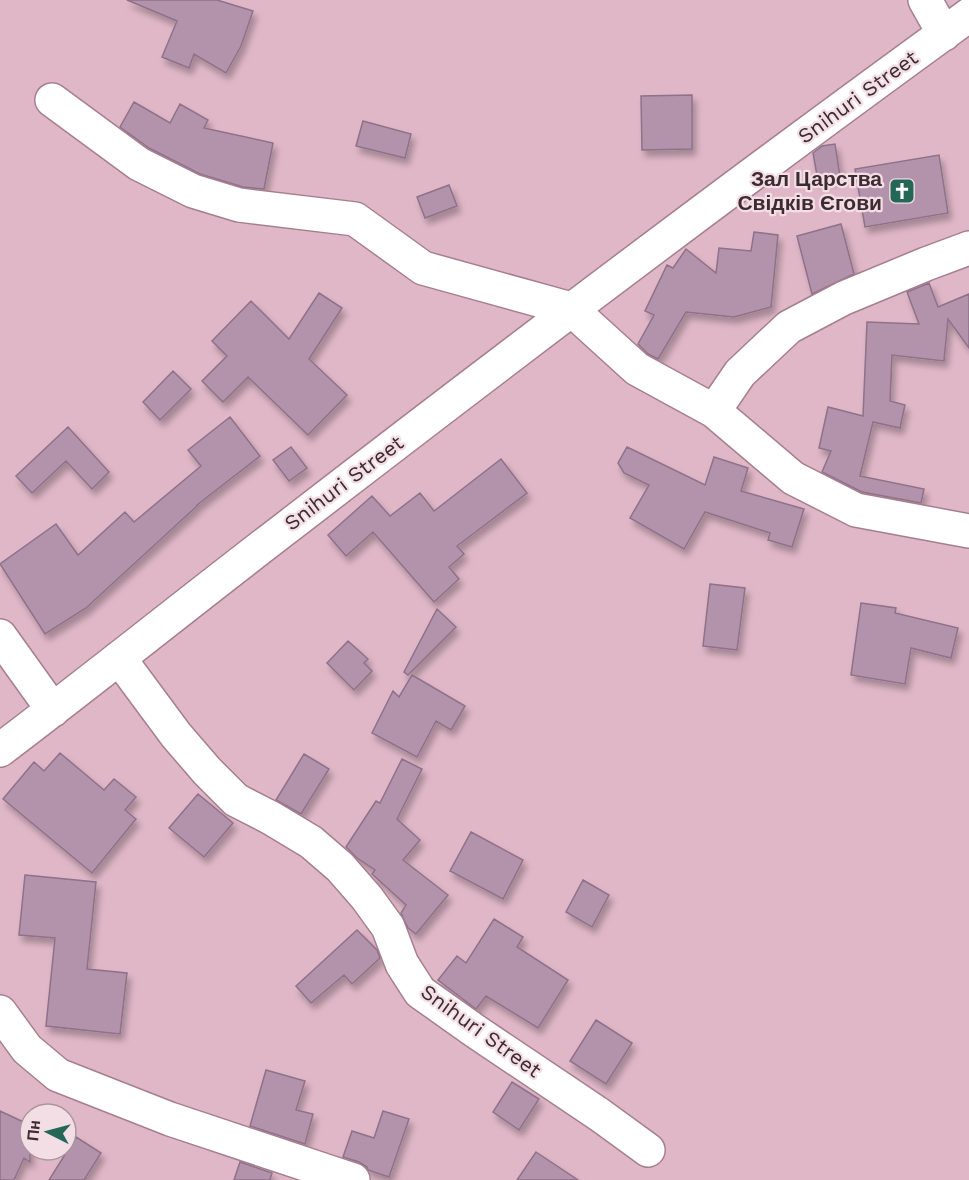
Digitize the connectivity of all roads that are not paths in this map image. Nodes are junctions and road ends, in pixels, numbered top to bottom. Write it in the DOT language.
graph roads {
  1 [pos="925,0"];
  2 [pos="956,25"];
  3 [pos="52,100"];
  4 [pos="969,248"];
  5 [pos="571,309"];
  6 [pos="714,411"];
  7 [pos="969,531"];
  8 [pos="0,636"];
  9 [pos="119,658"];
  10 [pos="53,710"];
  11 [pos="0,750"];
  12 [pos="0,1012"];
  13 [pos="648,1150"];
  14 [pos="353,1180"];
  1 -- 2 [label="street, Snihuri Street"];
  2 -- 5 [label="street, Snihuri Street"];
  3 -- 5 [label="street"];
  4 -- 6 [label="street"];
  5 -- 6 [label="street"];
  5 -- 9 [label="street, Snihuri Street"];
  6 -- 7 [label="street"];
  8 -- 10 [label="street"];
  9 -- 10 [label="street, Snihuri Street"];
  9 -- 13 [label="street, Snihuri Street"];
  10 -- 11 [label="street, Snihuri Street"];
  12 -- 14 [label="street"];
}
